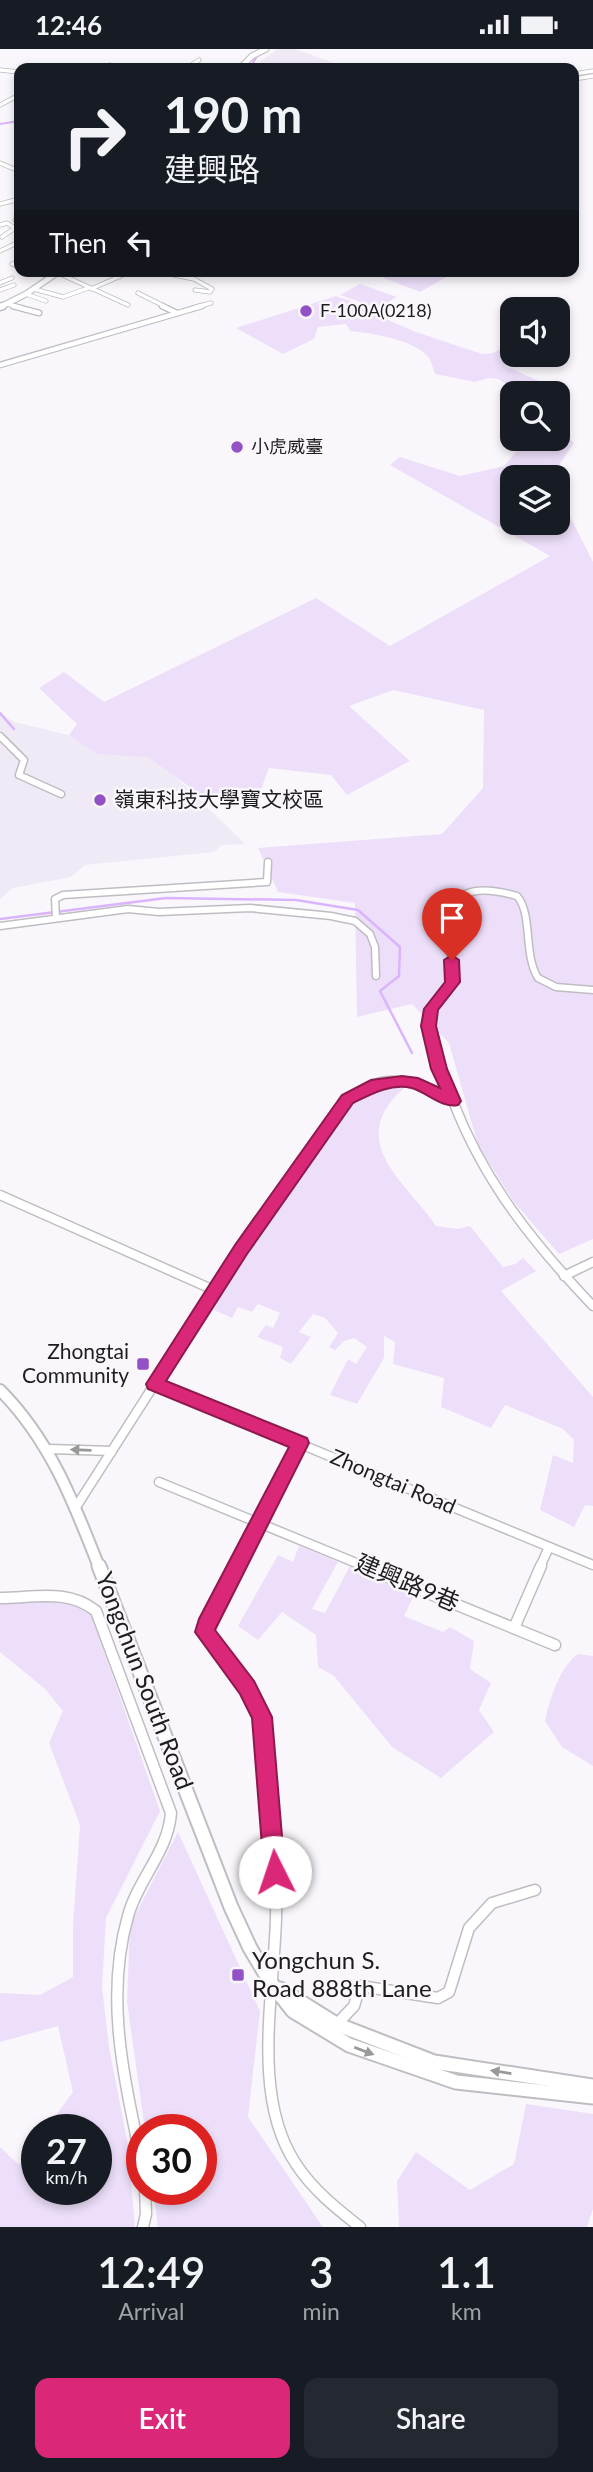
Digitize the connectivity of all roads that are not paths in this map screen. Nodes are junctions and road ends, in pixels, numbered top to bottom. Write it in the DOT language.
graph roads {
  1 [pos="266,49"];
  2 [pos="199,59"];
  3 [pos="194,63"];
  4 [pos="246,63"];
  5 [pos="14,231"];
  6 [pos="2,237"];
  7 [pos="14,244"];
  8 [pos="7,247"];
  9 [pos="14,250"];
  10 [pos="0,251"];
  11 [pos="52,277"];
  12 [pos="63,277"];
  13 [pos="117,277"];
  14 [pos="187,277"];
  15 [pos="12,278"];
  16 [pos="0,283"];
  17 [pos="14,285"];
  18 [pos="34,289"];
  19 [pos="89,289"];
  20 [pos="0,290"];
  21 [pos="195,291"];
  22 [pos="138,293"];
  23 [pos="26,294"];
  24 [pos="47,301"];
  25 [pos="211,303"];
  26 [pos="7,304"];
  27 [pos="128,305"];
  28 [pos="0,307"];
  29 [pos="39,313"];
  30 [pos="177,313"];
  31 [pos="0,365"];
  32 [pos="0,736"];
  33 [pos="61,794"];
  34 [pos="268,862"];
  35 [pos="56,918"];
  36 [pos="0,926"];
  37 [pos="376,976"];
  38 [pos="593,990"];
  39 [pos="453,1101"];
  40 [pos="0,1195"];
  41 [pos="593,1262"];
  42 [pos="564,1276"];
  43 [pos="216,1291"];
  44 [pos="593,1306"];
  45 [pos="155,1384"];
  46 [pos="0,1390"];
  47 [pos="300,1443"];
  48 [pos="49,1449"];
  49 [pos="112,1451"];
  50 [pos="159,1482"];
  51 [pos="76,1507"];
  52 [pos="258,1523"];
  53 [pos="549,1547"];
  54 [pos="593,1565"];
  55 [pos="0,1598"];
  56 [pos="514,1628"];
  57 [pos="555,1645"];
  58 [pos="535,1890"];
  59 [pos="271,1983"];
  60 [pos="336,2024"];
  61 [pos="593,2086"];
  62 [pos="593,2097"];
  63 [pos="132,2114"];
  64 [pos="146,2205"];
  65 [pos="143,2227"];
  66 [pos="360,2227"];
  1 -- 4 [label="street"];
  2 -- 3 [label="street"];
  5 -- 6 [label="street"];
  7 -- 8 [label="street"];
  8 -- 9 [label="street"];
  8 -- 10 [label="street"];
  11 -- 18 [label="street"];
  12 -- 19 [label="street"];
  13 -- 19 [label="street"];
  14 -- 21 [label="street"];
  15 -- 16 [label="street"];
  17 -- 20 [label="street"];
  18 -- 19 [label="street"];
  18 -- 23 [label="street"];
  19 -- 27 [label="street"];
  22 -- 30 [label="street"];
  23 -- 24 [label="street"];
  23 -- 26 [label="street"];
  25 -- 30 [label="street"];
  26 -- 28 [label="street"];
  26 -- 29 [label="street"];
  30 -- 31 [label="street"];
  32 -- 33 [label="street"];
  34 -- 35 [label="street"];
  35 -- 36 [label="street"];
  35 -- 37 [label="street"];
  38 -- 39 [label="street"];
  39 -- 42 [label="street"];
  39 -- 43 [label="street"];
  40 -- 43 [label="street"];
  41 -- 42 [label="street"];
  42 -- 44 [label="street"];
  43 -- 45 [label="street"];
  45 -- 47 [label="street, Zhongtai Road"];
  45 -- 49 [label="street"];
  46 -- 48 [label="street, Yongchun South Road"];
  47 -- 52 [label="street"];
  47 -- 53 [label="street, Zhongtai Road"];
  49 -- 48 [label="street, one-way"];
  48 -- 51 [label="street, Yongchun South Road"];
  49 -- 51 [label="street"];
  50 -- 52 [label="street, 建興路9巷"];
  51 -- 59 [label="street, Yongchun South Road"];
  52 -- 56 [label="street, 建興路9巷"];
  52 -- 59 [label="street"];
  53 -- 54 [label="street, Zhongtai Road"];
  53 -- 56 [label="street"];
  55 -- 63 [label="street"];
  56 -- 57 [label="street, 建興路9巷"];
  58 -- 60 [label="street"];
  59 -- 60 [label="street, Yongchun South Road"];
  59 -- 62 [label="street, Yongchun South Road, one-way"];
  59 -- 66 [label="street"];
  61 -- 60 [label="street, Yongchun South Road, one-way"];
  64 -- 65 [label="street"];
}
